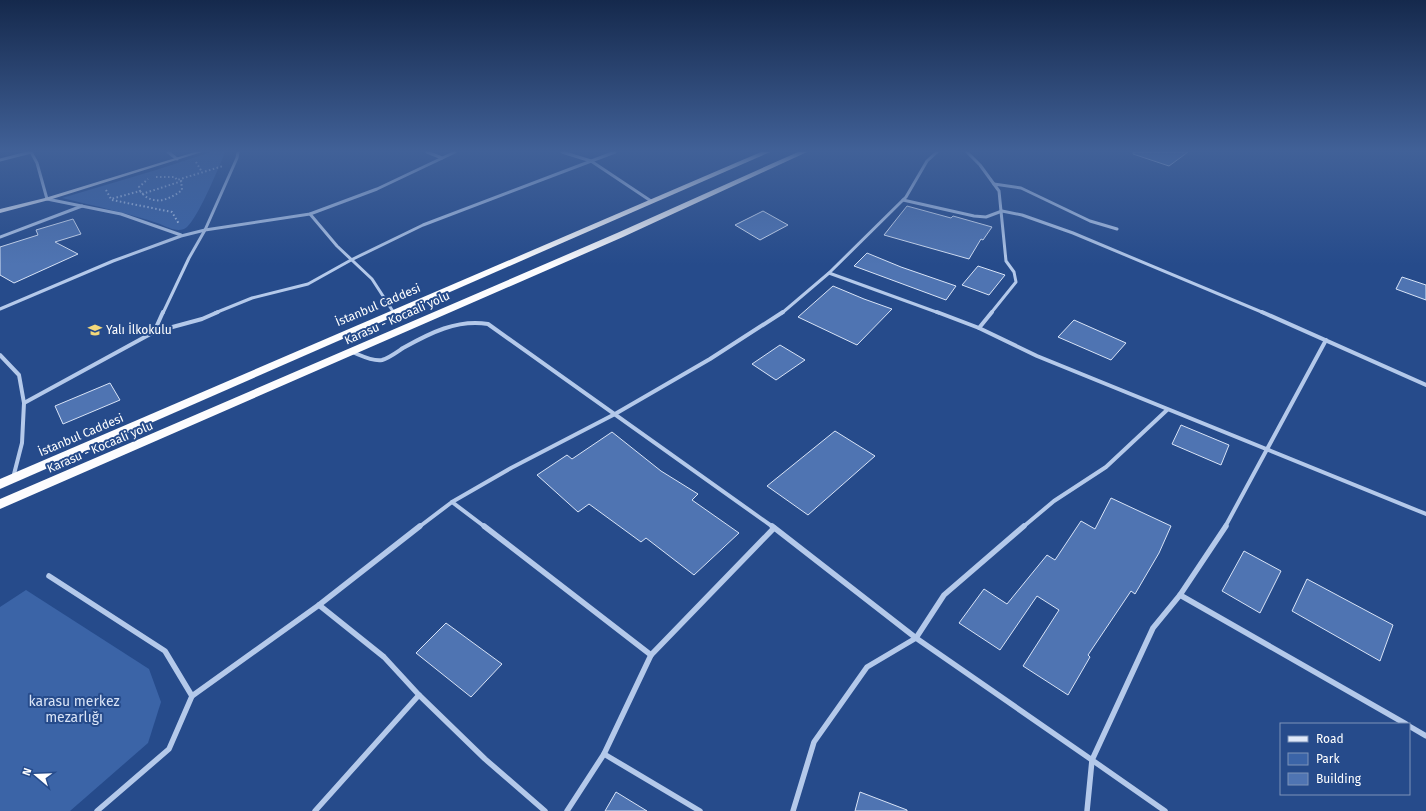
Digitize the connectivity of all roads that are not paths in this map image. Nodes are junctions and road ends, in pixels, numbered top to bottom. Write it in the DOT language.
graph roads {
  1 [pos="45,190"];
  2 [pos="66,190"];
  3 [pos="69,190"];
  4 [pos="223,190"];
  5 [pos="375,190"];
  6 [pos="513,190"];
  7 [pos="634,190"];
  8 [pos="677,190"];
  9 [pos="720,190"];
  10 [pos="909,190"];
  11 [pos="998,190"];
  12 [pos="1025,190"];
  13 [pos="47,196"];
  14 [pos="903,200"];
  15 [pos="651,201"];
  16 [pos="0,206"];
  17 [pos="82,206"];
  18 [pos="0,211"];
  19 [pos="1002,211"];
  20 [pos="310,214"];
  21 [pos="1117,229"];
  22 [pos="205,230"];
  23 [pos="181,236"];
  24 [pos="0,237"];
  25 [pos="351,260"];
  26 [pos="829,273"];
  27 [pos="0,309"];
  28 [pos="394,313"];
  29 [pos="979,328"];
  30 [pos="154,332"];
  31 [pos="1326,340"];
  32 [pos="351,352"];
  33 [pos="0,355"];
  34 [pos="1426,385"];
  35 [pos="24,404"];
  36 [pos="1167,410"];
  37 [pos="615,414"];
  38 [pos="1267,448"];
  39 [pos="13,478"];
  40 [pos="0,484"];
  41 [pos="452,502"];
  42 [pos="0,504"];
  43 [pos="1426,514"];
  44 [pos="774,528"];
  45 [pos="49,576"];
  46 [pos="1180,595"];
  47 [pos="319,605"];
  48 [pos="916,638"];
  49 [pos="651,655"];
  50 [pos="419,695"];
  51 [pos="192,696"];
  52 [pos="1404,723"];
  53 [pos="1410,727"];
  54 [pos="1426,736"];
  55 [pos="604,754"];
  56 [pos="1092,760"];
  57 [pos="97,811"];
  58 [pos="315,811"];
  59 [pos="545,811"];
  60 [pos="567,811"];
  61 [pos="700,811"];
  62 [pos="792,811"];
  63 [pos="1087,811"];
  64 [pos="1165,811"];
  1 -- 13 [label="street"];
  2 -- 13 [label="main road"];
  3 -- 13 [label="main road"];
  4 -- 22 [label="street"];
  5 -- 20 [label="street"];
  6 -- 25 [label="street"];
  7 -- 15 [label="street"];
  8 -- 15 [label="highway, İstanbul Caddesi"];
  9 -- 32 [label="highway, Karasu - Kocaali yolu"];
  10 -- 14 [label="street"];
  11 -- 19 [label="street"];
  12 -- 21 [label="street"];
  13 -- 16 [label="main road"];
  13 -- 17 [label="street"];
  13 -- 18 [label="main road"];
  14 -- 19 [label="street"];
  14 -- 26 [label="street"];
  15 -- 28 [label="highway, İstanbul Caddesi"];
  17 -- 23 [label="street"];
  17 -- 24 [label="street"];
  19 -- 29 [label="street"];
  19 -- 31 [label="street"];
  20 -- 22 [label="street"];
  20 -- 25 [label="street"];
  22 -- 23 [label="street"];
  22 -- 30 [label="street"];
  23 -- 27 [label="street"];
  25 -- 28 [label="street"];
  25 -- 30 [label="street"];
  26 -- 29 [label="street"];
  26 -- 37 [label="street"];
  28 -- 39 [label="highway, İstanbul Caddesi"];
  29 -- 36 [label="street"];
  30 -- 35 [label="street"];
  31 -- 34 [label="street"];
  31 -- 38 [label="street"];
  32 -- 37 [label="street"];
  32 -- 42 [label="highway, Karasu - Kocaali yolu"];
  33 -- 35 [label="street"];
  35 -- 39 [label="street"];
  36 -- 38 [label="street"];
  36 -- 48 [label="street"];
  37 -- 41 [label="street"];
  37 -- 44 [label="street"];
  38 -- 43 [label="street"];
  38 -- 46 [label="street"];
  39 -- 40 [label="highway, İstanbul Caddesi"];
  41 -- 47 [label="street"];
  41 -- 49 [label="street"];
  44 -- 48 [label="street"];
  44 -- 49 [label="street"];
  45 -- 51 [label="street"];
  46 -- 52 [label="street"];
  46 -- 56 [label="street"];
  47 -- 50 [label="street"];
  47 -- 51 [label="street"];
  48 -- 56 [label="street"];
  48 -- 62 [label="street"];
  49 -- 55 [label="street"];
  50 -- 58 [label="street"];
  50 -- 59 [label="street"];
  51 -- 57 [label="street"];
  53 -- 54 [label="street"];
  55 -- 60 [label="street"];
  55 -- 61 [label="street"];
  56 -- 63 [label="street"];
  56 -- 64 [label="street"];
}
